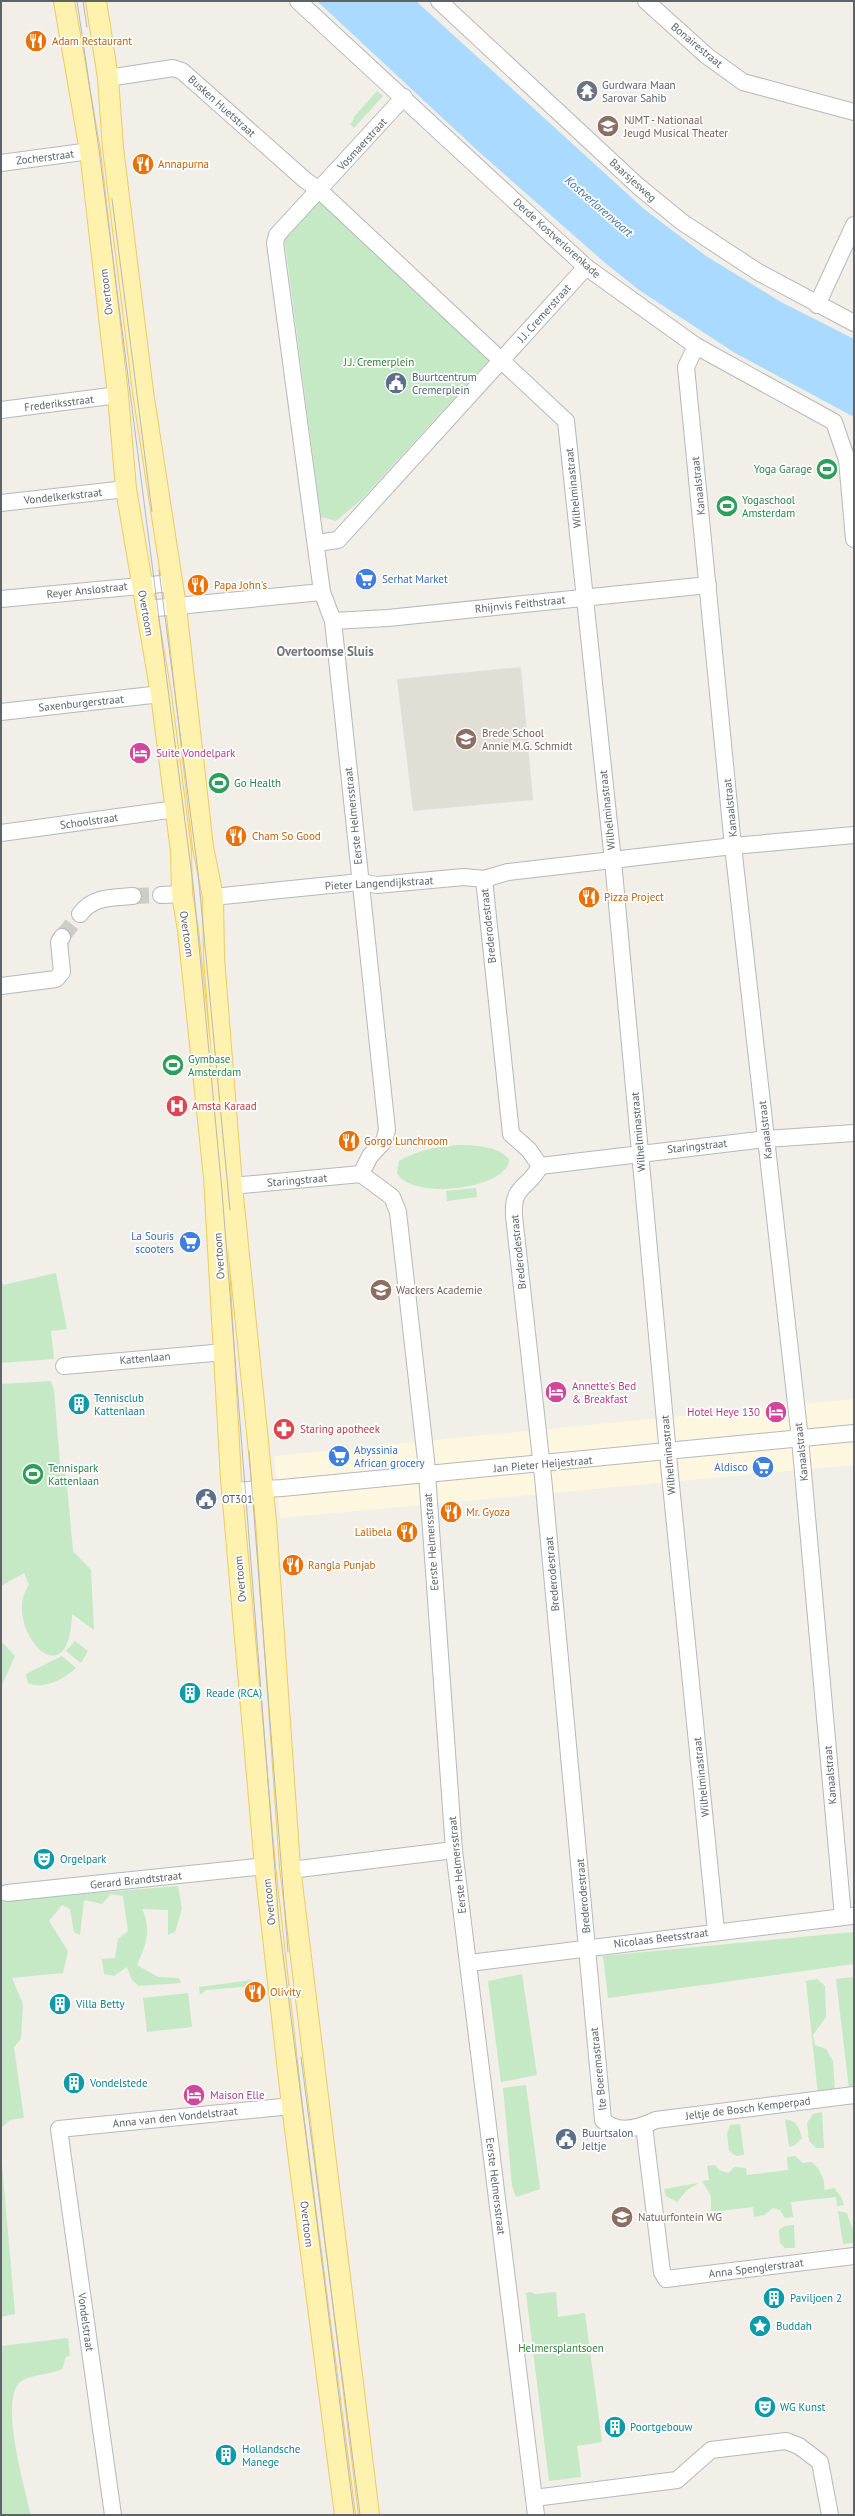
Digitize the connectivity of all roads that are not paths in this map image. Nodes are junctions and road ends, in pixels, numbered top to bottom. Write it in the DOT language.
graph roads {
  1 [pos="64,1"];
  2 [pos="96,1"];
  3 [pos="298,1"];
  4 [pos="439,1"];
  5 [pos="646,1"];
  6 [pos="108,78"];
  7 [pos="404,97"];
  8 [pos="854,112"];
  9 [pos="90,151"];
  10 [pos="1,163"];
  11 [pos="319,190"];
  12 [pos="854,225"];
  13 [pos="586,266"];
  14 [pos="818,305"];
  15 [pos="854,323"];
  16 [pos="696,346"];
  17 [pos="503,360"];
  18 [pos="118,395"];
  19 [pos="1,410"];
  20 [pos="126,489"];
  21 [pos="1,503"];
  22 [pos="854,539"];
  23 [pos="316,543"];
  24 [pos="172,583"];
  25 [pos="142,585"];
  26 [pos="708,585"];
  27 [pos="322,592"];
  28 [pos="584,598"];
  29 [pos="1,599"];
  30 [pos="176,607"];
  31 [pos="146,609"];
  32 [pos="333,621"];
  33 [pos="161,694"];
  34 [pos="1,712"];
  35 [pos="176,809"];
  36 [pos="1,833"];
  37 [pos="854,835"];
  38 [pos="733,846"];
  39 [pos="613,861"];
  40 [pos="484,880"];
  41 [pos="360,882"];
  42 [pos="182,894"];
  43 [pos="161,895"];
  44 [pos="133,896"];
  45 [pos="213,897"];
  46 [pos="80,914"];
  47 [pos="62,936"];
  48 [pos="1,986"];
  49 [pos="854,1132"];
  50 [pos="766,1139"];
  51 [pos="640,1152"];
  52 [pos="540,1166"];
  53 [pos="361,1174"];
  54 [pos="232,1186"];
  55 [pos="225,1352"];
  56 [pos="64,1366"];
  57 [pos="854,1433"];
  58 [pos="800,1439"];
  59 [pos="668,1452"];
  60 [pos="542,1464"];
  61 [pos="426,1474"];
  62 [pos="262,1489"];
  63 [pos="232,1490"];
  64 [pos="454,1850"];
  65 [pos="265,1866"];
  66 [pos="290,1867"];
  67 [pos="7,1893"];
  68 [pos="848,1917"];
  69 [pos="716,1931"];
  70 [pos="588,1947"];
  71 [pos="469,1963"];
  72 [pos="854,2095"];
  73 [pos="292,2106"];
  74 [pos="644,2126"];
  75 [pos="59,2129"];
  76 [pos="854,2256"];
  77 [pos="534,2498"];
  78 [pos="113,2515"];
  79 [pos="345,2515"];
  80 [pos="369,2515"];
  81 [pos="536,2515"];
  82 [pos="830,2515"];
  1 -- 9 [label="main road, Overtoom"];
  2 -- 6 [label="main road, Overtoom"];
  3 -- 7 [label="street, Derde Kostverlorenkade"];
  4 -- 14 [label="street, Baarsjesweg"];
  5 -- 8 [label="street, Bonairestraat"];
  6 -- 11 [label="street, Busken Huetstraat"];
  6 -- 24 [label="main road, Overtoom"];
  7 -- 11 [label="street, Vosmaerstraat"];
  7 -- 13 [label="street, Derde Kostverlorenkade"];
  9 -- 10 [label="street, Zocherstraat"];
  9 -- 18 [label="main road, Overtoom"];
  11 -- 17 [label="street"];
  11 -- 23 [label="street"];
  12 -- 14 [label="street"];
  13 -- 16 [label="street, Derde Kostverlorenkade"];
  13 -- 17 [label="street, J.J. Cremerstraat"];
  14 -- 15 [label="street, Baarsjesweg"];
  16 -- 22 [label="street, Derde Kostverlorenkade"];
  16 -- 26 [label="street, Kanaalstraat"];
  17 -- 23 [label="street"];
  17 -- 28 [label="street, Wilhelminastraat"];
  18 -- 19 [label="street, Frederiksstraat"];
  18 -- 20 [label="main road, Overtoom"];
  20 -- 21 [label="street, Vondelkerkstraat"];
  20 -- 25 [label="main road, Overtoom"];
  23 -- 27 [label="street"];
  24 -- 25 [label="street, Reyer Anslostraat"];
  24 -- 30 [label="main road, Overtoom"];
  25 -- 29 [label="street, Reyer Anslostraat"];
  25 -- 31 [label="main road, Overtoom"];
  26 -- 28 [label="street, Rhijnvis Feithstraat"];
  26 -- 38 [label="street, Kanaalstraat"];
  27 -- 30 [label="street"];
  27 -- 32 [label="street"];
  28 -- 32 [label="street, Rhijnvis Feithstraat"];
  28 -- 39 [label="street, Wilhelminastraat"];
  30 -- 31 [label="street"];
  30 -- 45 [label="main road, Overtoom"];
  31 -- 33 [label="main road, Overtoom"];
  32 -- 41 [label="street, Eerste Helmersstraat"];
  33 -- 34 [label="street, Saxenburgerstraat"];
  33 -- 35 [label="main road, Overtoom"];
  35 -- 36 [label="street, Schoolstraat"];
  35 -- 42 [label="main road, Overtoom"];
  37 -- 38 [label="street, Pieter Langendijkstraat"];
  38 -- 39 [label="street, Pieter Langendijkstraat"];
  38 -- 50 [label="street, Kanaalstraat"];
  39 -- 40 [label="street, Pieter Langendijkstraat"];
  39 -- 51 [label="street, Wilhelminastraat"];
  40 -- 41 [label="street, Pieter Langendijkstraat"];
  40 -- 52 [label="street, Brederodestraat"];
  41 -- 45 [label="street, Pieter Langendijkstraat"];
  41 -- 53 [label="street, Eerste Helmersstraat"];
  42 -- 43 [label="street"];
  42 -- 55 [label="main road, Overtoom"];
  44 -- 46 [label="street"];
  45 -- 54 [label="main road, Overtoom"];
  47 -- 48 [label="street"];
  49 -- 50 [label="street, Staringstraat"];
  50 -- 51 [label="street, Staringstraat"];
  50 -- 58 [label="street, Kanaalstraat"];
  51 -- 52 [label="street, Staringstraat"];
  51 -- 59 [label="street, Wilhelminastraat"];
  52 -- 60 [label="street, Brederodestraat"];
  53 -- 54 [label="street, Staringstraat"];
  53 -- 61 [label="street, Eerste Helmersstraat"];
  54 -- 62 [label="main road, Overtoom"];
  55 -- 56 [label="street, Kattenlaan"];
  55 -- 63 [label="main road, Overtoom"];
  57 -- 58 [label="street, Jan Pieter Heijestraat"];
  58 -- 59 [label="street, Jan Pieter Heijestraat"];
  58 -- 68 [label="street, Kanaalstraat"];
  59 -- 60 [label="street, Jan Pieter Heijestraat"];
  59 -- 69 [label="street, Wilhelminastraat"];
  60 -- 61 [label="street, Jan Pieter Heijestraat"];
  60 -- 70 [label="street, Brederodestraat"];
  61 -- 62 [label="street, Jan Pieter Heijestraat"];
  61 -- 64 [label="street, Eerste Helmersstraat"];
  62 -- 63 [label="street, Jan Pieter Heijestraat"];
  62 -- 66 [label="main road, Overtoom"];
  63 -- 65 [label="main road, Overtoom"];
  64 -- 66 [label="street"];
  64 -- 71 [label="street, Eerste Helmersstraat"];
  65 -- 67 [label="street, Gerard Brandtstraat"];
  65 -- 73 [label="main road, Overtoom"];
  66 -- 80 [label="main road, Overtoom"];
  68 -- 69 [label="street, Nicolaas Beetsstraat"];
  69 -- 70 [label="street, Nicolaas Beetsstraat"];
  70 -- 71 [label="street, Nicolaas Beetsstraat"];
  70 -- 74 [label="street, Ite Boeremastraat"];
  71 -- 77 [label="street, Eerste Helmersstraat"];
  72 -- 74 [label="street, Jeltje de Bosch Kemperpad"];
  73 -- 75 [label="street, Anna van den Vondelstraat"];
  73 -- 79 [label="main road, Overtoom"];
  74 -- 76 [label="street, Anna Spenglerstraat"];
  75 -- 78 [label="street, Vondelstraat"];
  77 -- 81 [label="street, Eerste Helmersstraat"];
  77 -- 82 [label="street"];
}
